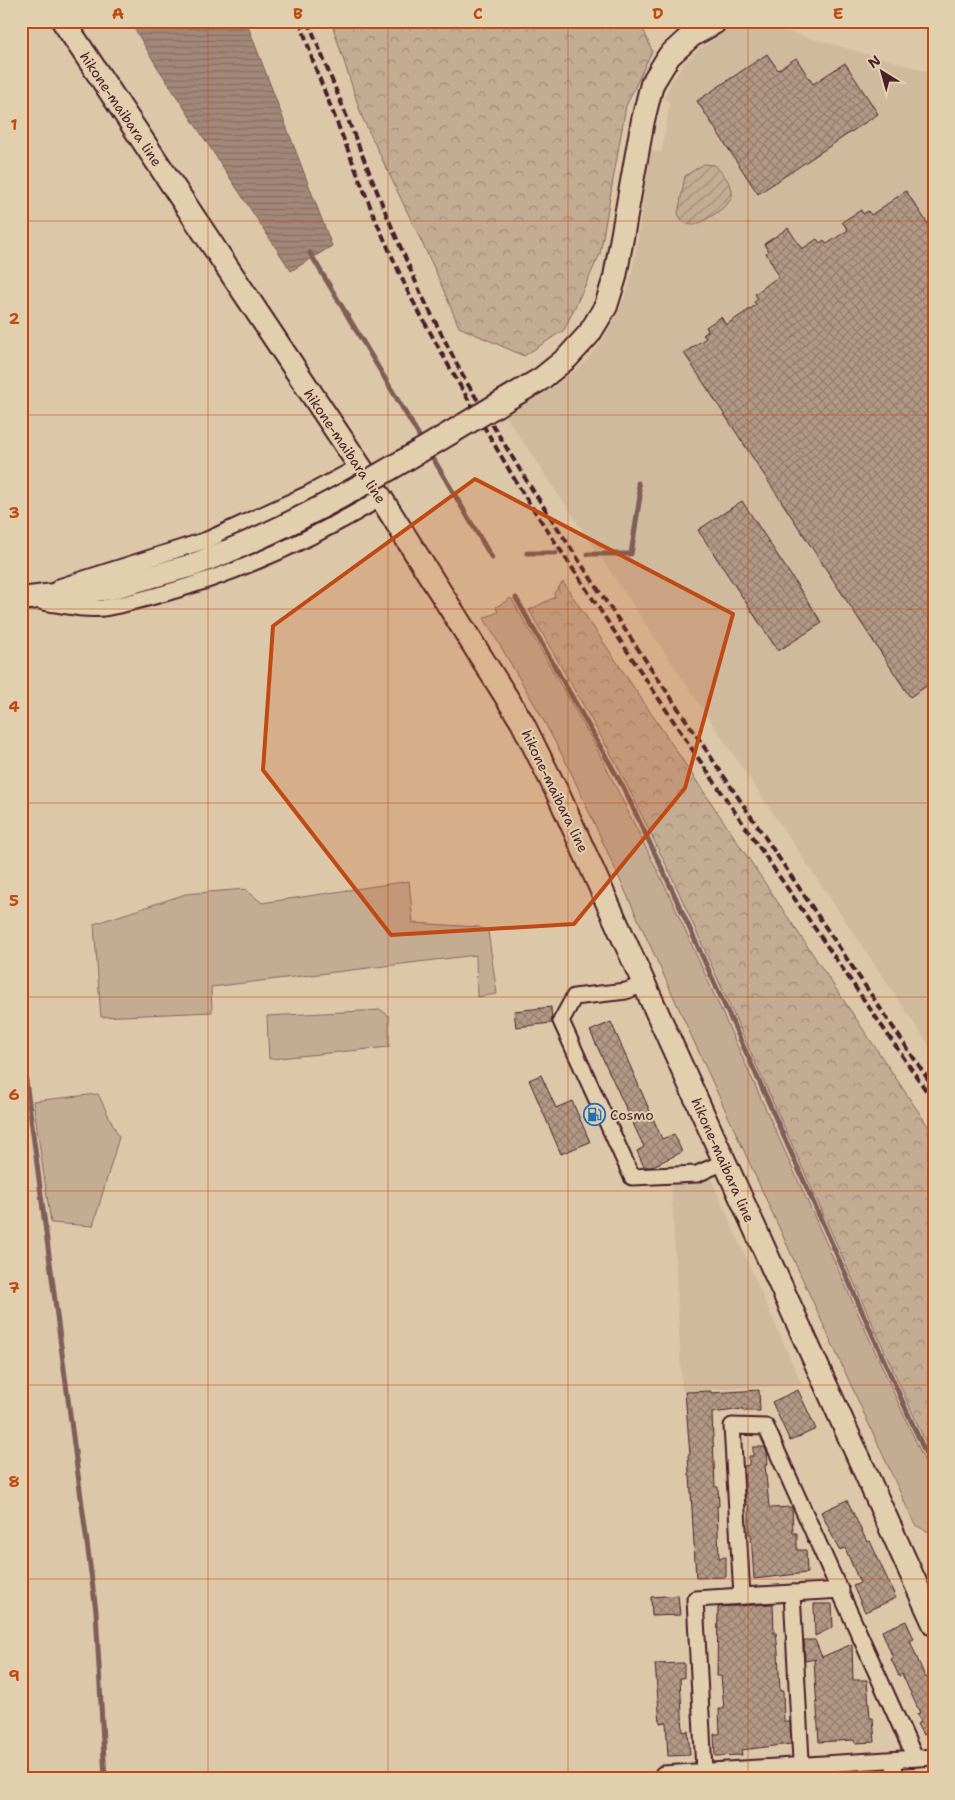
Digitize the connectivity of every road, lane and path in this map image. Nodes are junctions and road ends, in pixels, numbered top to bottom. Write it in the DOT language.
graph roads {
  1 [pos="63,21"];
  2 [pos="714,24"];
  3 [pos="359,467"];
  4 [pos="381,498"];
  5 [pos="23,599"];
  6 [pos="644,984"];
  7 [pos="724,1162"];
  8 [pos="841,1590"];
  9 [pos="792,1593"];
  10 [pos="742,1596"];
  11 [pos="934,1624"];
  12 [pos="934,1757"];
  13 [pos="915,1758"];
  14 [pos="894,1760"];
  15 [pos="704,1771"];
  16 [pos="802,1772"];
  17 [pos="663,1774"];
  18 [pos="895,1779"];
  1 -- 3 [label="main road, hikone-maibara line"];
  2 -- 5 [label="main road, bridge"];
  3 -- 4 [label="main road, hikone-maibara line"];
  3 -- 5 [label="street"];
  4 -- 5 [label="street"];
  4 -- 6 [label="main road, hikone-maibara line"];
  6 -- 7 [label="main road, hikone-maibara line"];
  6 -- 7 [label="street"];
  7 -- 11 [label="main road, hikone-maibara line"];
  8 -- 9 [label="street"];
  8 -- 10 [label="street"];
  8 -- 13 [label="street"];
  9 -- 10 [label="street"];
  9 -- 16 [label="street"];
  10 -- 15 [label="street"];
  12 -- 13 [label="street"];
  13 -- 14 [label="street"];
  14 -- 16 [label="street"];
  14 -- 18 [label="street"];
  15 -- 16 [label="street"];
  15 -- 17 [label="street"];
}
